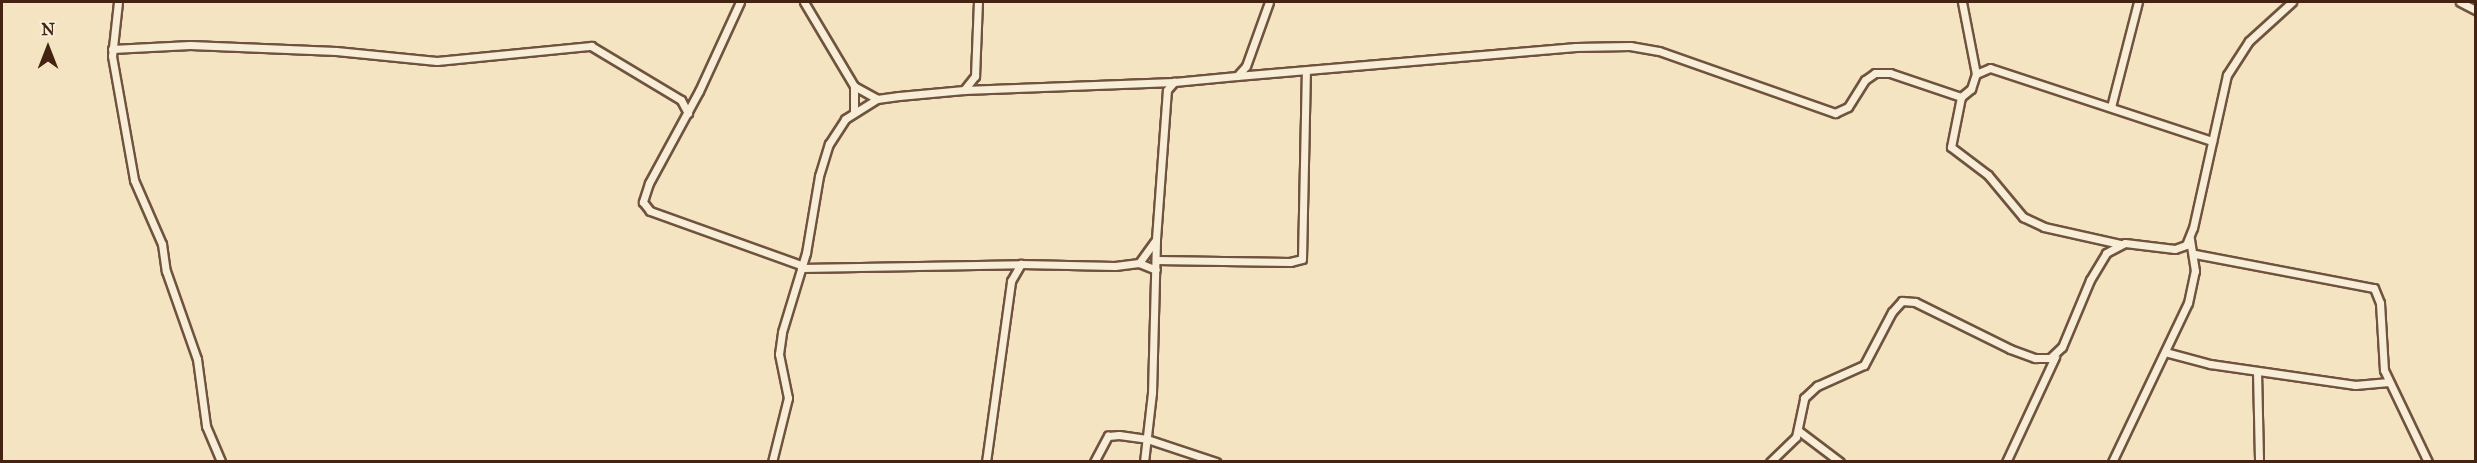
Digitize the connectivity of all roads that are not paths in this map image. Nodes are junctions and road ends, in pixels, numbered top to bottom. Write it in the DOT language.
graph roads {
  1 [pos="118,2"];
  2 [pos="740,2"];
  3 [pos="804,2"];
  4 [pos="978,2"];
  5 [pos="1269,2"];
  6 [pos="1962,2"];
  7 [pos="2138,2"];
  8 [pos="2292,2"];
  9 [pos="2460,2"];
  10 [pos="2475,10"];
  11 [pos="112,49"];
  12 [pos="1306,73"];
  13 [pos="1976,74"];
  14 [pos="1237,76"];
  15 [pos="1174,82"];
  16 [pos="854,86"];
  17 [pos="964,90"];
  18 [pos="1961,97"];
  19 [pos="877,99"];
  20 [pos="2111,107"];
  21 [pos="854,111"];
  22 [pos="688,113"];
  23 [pos="2212,141"];
  24 [pos="2190,238"];
  25 [pos="1156,239"];
  26 [pos="2120,244"];
  27 [pos="2195,254"];
  28 [pos="1156,260"];
  29 [pos="1139,263"];
  30 [pos="1002,264"];
  31 [pos="1022,264"];
  32 [pos="801,267"];
  33 [pos="1156,270"];
  34 [pos="1013,275"];
  35 [pos="2165,352"];
  36 [pos="2055,357"];
  37 [pos="2258,371"];
  38 [pos="2389,382"];
  39 [pos="1799,431"];
  40 [pos="1147,439"];
  41 [pos="221,462"];
  42 [pos="772,462"];
  43 [pos="986,462"];
  44 [pos="1094,462"];
  45 [pos="1144,462"];
  46 [pos="1216,462"];
  47 [pos="1770,462"];
  48 [pos="1840,462"];
  49 [pos="2006,462"];
  50 [pos="2112,462"];
  51 [pos="2259,462"];
  52 [pos="2428,462"];
  1 -- 11 [label="street"];
  2 -- 22 [label="street"];
  3 -- 16 [label="street"];
  4 -- 17 [label="street"];
  5 -- 14 [label="street"];
  6 -- 13 [label="street"];
  7 -- 20 [label="street"];
  8 -- 23 [label="street"];
  9 -- 10 [label="street"];
  11 -- 22 [label="street"];
  11 -- 41 [label="street"];
  12 -- 14 [label="street"];
  12 -- 18 [label="street"];
  12 -- 28 [label="street"];
  13 -- 18 [label="street"];
  13 -- 20 [label="street"];
  14 -- 15 [label="street"];
  15 -- 17 [label="street"];
  15 -- 25 [label="street"];
  16 -- 19 [label="street"];
  16 -- 21 [label="street"];
  17 -- 19 [label="street"];
  18 -- 26 [label="street"];
  19 -- 21 [label="street"];
  20 -- 23 [label="street"];
  21 -- 32 [label="street"];
  22 -- 32 [label="street"];
  23 -- 24 [label="street"];
  24 -- 26 [label="street"];
  24 -- 27 [label="street"];
  25 -- 28 [label="street"];
  25 -- 29 [label="street"];
  26 -- 36 [label="street"];
  27 -- 35 [label="street"];
  27 -- 38 [label="street"];
  28 -- 33 [label="street"];
  29 -- 31 [label="street"];
  29 -- 33 [label="street"];
  30 -- 31 [label="street"];
  30 -- 32 [label="street"];
  30 -- 34 [label="street"];
  31 -- 34 [label="street"];
  32 -- 42 [label="street"];
  33 -- 40 [label="street"];
  34 -- 43 [label="street"];
  35 -- 37 [label="street"];
  35 -- 50 [label="street"];
  36 -- 39 [label="street"];
  36 -- 49 [label="street"];
  37 -- 38 [label="street"];
  37 -- 51 [label="street"];
  38 -- 52 [label="street"];
  39 -- 47 [label="street"];
  39 -- 48 [label="street"];
  40 -- 44 [label="street"];
  40 -- 45 [label="street"];
  40 -- 46 [label="street"];
}
